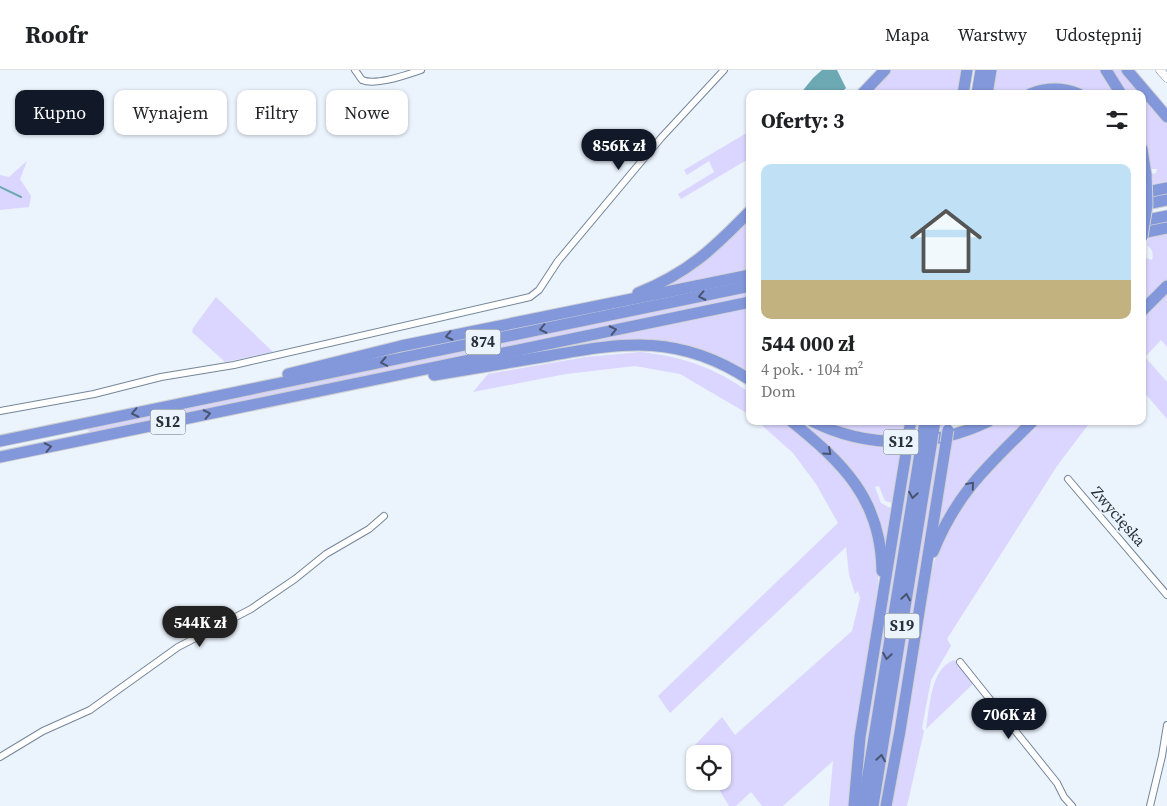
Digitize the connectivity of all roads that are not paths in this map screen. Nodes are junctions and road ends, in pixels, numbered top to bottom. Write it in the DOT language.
graph roads {
  1 [pos="355,70"];
  2 [pos="421,70"];
  3 [pos="724,70"];
  4 [pos="885,70"];
  5 [pos="967,70"];
  6 [pos="981,70"];
  7 [pos="991,70"];
  8 [pos="1106,70"];
  9 [pos="1127,70"];
  10 [pos="1160,70"];
  11 [pos="1167,78"];
  12 [pos="866,90"];
  13 [pos="964,90"];
  14 [pos="978,90"];
  15 [pos="988,90"];
  16 [pos="1044,90"];
  17 [pos="1066,90"];
  18 [pos="1118,90"];
  19 [pos="1144,90"];
  20 [pos="1146,92"];
  21 [pos="1167,117"];
  22 [pos="1146,175"];
  23 [pos="1167,188"];
  24 [pos="1146,193"];
  25 [pos="1167,200"];
  26 [pos="1146,204"];
  27 [pos="1146,211"];
  28 [pos="746,215"];
  29 [pos="1167,216"];
  30 [pos="1146,220"];
  31 [pos="1167,228"];
  32 [pos="1146,231"];
  33 [pos="746,276"];
  34 [pos="1167,286"];
  35 [pos="746,287"];
  36 [pos="746,303"];
  37 [pos="599,306"];
  38 [pos="1146,307"];
  39 [pos="664,346"];
  40 [pos="746,378"];
  41 [pos="746,386"];
  42 [pos="336,388"];
  43 [pos="217,396"];
  44 [pos="0,411"];
  45 [pos="796,425"];
  46 [pos="823,425"];
  47 [pos="910,425"];
  48 [pos="978,425"];
  49 [pos="1029,425"];
  50 [pos="949,426"];
  51 [pos="930,429"];
  52 [pos="0,441"];
  53 [pos="926,446"];
  54 [pos="0,457"];
  55 [pos="1068,479"];
  56 [pos="384,516"];
  57 [pos="923,592"];
  58 [pos="1167,595"];
  59 [pos="880,612"];
  60 [pos="960,662"];
  61 [pos="1167,725"];
  62 [pos="0,757"];
  63 [pos="854,806"];
  64 [pos="863,806"];
  65 [pos="873,806"];
  66 [pos="886,806"];
  67 [pos="1072,806"];
  68 [pos="1150,806"];
  1 -- 2 [label="street"];
  3 -- 44 [label="street"];
  4 -- 12 [label="highway"];
  5 -- 13 [label="highway"];
  6 -- 14 [label="highway"];
  7 -- 15 [label="highway"];
  8 -- 18 [label="highway"];
  9 -- 19 [label="highway"];
  10 -- 11 [label="street"];
  16 -- 17 [label="highway"];
  20 -- 21 [label="highway"];
  22 -- 27 [label="highway, bridge"];
  23 -- 24 [label="highway"];
  25 -- 26 [label="highway"];
  28 -- 37 [label="highway, S12"];
  29 -- 30 [label="highway"];
  31 -- 32 [label="highway"];
  33 -- 37 [label="highway"];
  34 -- 38 [label="highway"];
  35 -- 43 [label="highway, 874, one-way"];
  42 -- 36 [label="highway, 874, one-way"];
  37 -- 43 [label="highway, S12, one-way"];
  39 -- 40 [label="highway"];
  39 -- 41 [label="highway"];
  39 -- 42 [label="highway"];
  54 -- 42 [label="highway, S12, one-way"];
  43 -- 52 [label="highway, S12, one-way"];
  45 -- 59 [label="highway, one-way"];
  46 -- 48 [label="highway, S12"];
  47 -- 59 [label="highway"];
  57 -- 49 [label="highway, one-way"];
  50 -- 57 [label="highway, bridge"];
  51 -- 53 [label="highway, S19, bridge"];
  53 -- 64 [label="highway, S19, one-way"];
  65 -- 53 [label="highway, S19, one-way"];
  55 -- 58 [label="street, Zwycięska"];
  56 -- 62 [label="street"];
  57 -- 66 [label="highway"];
  59 -- 63 [label="highway"];
  60 -- 67 [label="street"];
  61 -- 68 [label="street"];
}
